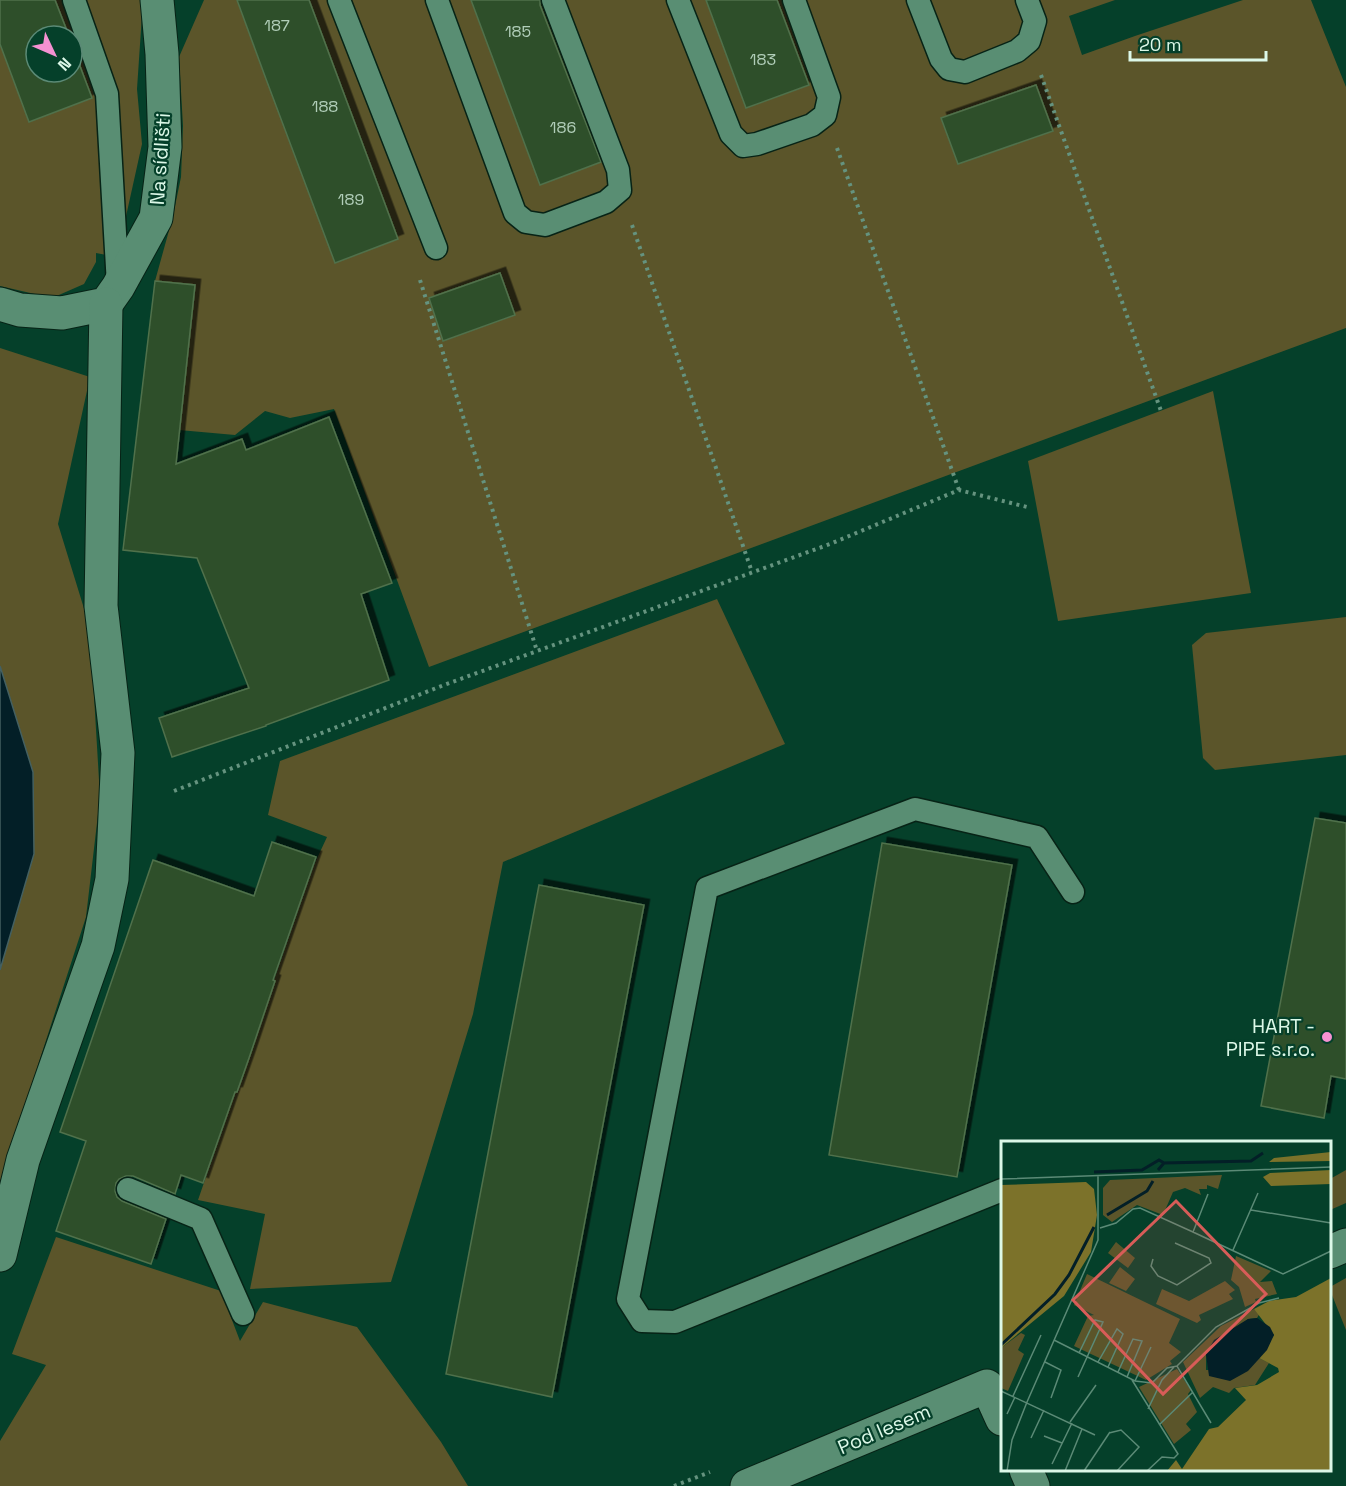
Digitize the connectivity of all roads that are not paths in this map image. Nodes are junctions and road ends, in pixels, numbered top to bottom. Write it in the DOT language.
graph roads {
  1 [pos="74,0"];
  2 [pos="157,0"];
  3 [pos="339,0"];
  4 [pos="437,0"];
  5 [pos="553,0"];
  6 [pos="678,0"];
  7 [pos="794,0"];
  8 [pos="918,0"];
  9 [pos="1027,0"];
  10 [pos="436,248"];
  11 [pos="112,295"];
  12 [pos="0,304"];
  13 [pos="1073,892"];
  14 [pos="128,1189"];
  15 [pos="1001,1190"];
  16 [pos="1346,1245"];
  17 [pos="1331,1251"];
  18 [pos="0,1255"];
  19 [pos="243,1314"];
  20 [pos="995,1383"];
  21 [pos="1001,1414"];
  22 [pos="1026,1471"];
  23 [pos="747,1486"];
  24 [pos="1033,1486"];
  1 -- 11 [label="lane"];
  2 -- 11 [label="street, Na sídlišti"];
  3 -- 10 [label="lane"];
  4 -- 5 [label="lane"];
  6 -- 7 [label="lane"];
  8 -- 9 [label="lane"];
  11 -- 12 [label="street"];
  11 -- 18 [label="street"];
  13 -- 15 [label="lane"];
  14 -- 19 [label="lane"];
  16 -- 17 [label="street"];
  20 -- 21 [label="street, Pod lesem"];
  20 -- 23 [label="street, Pod lesem"];
  22 -- 24 [label="street"];
}
